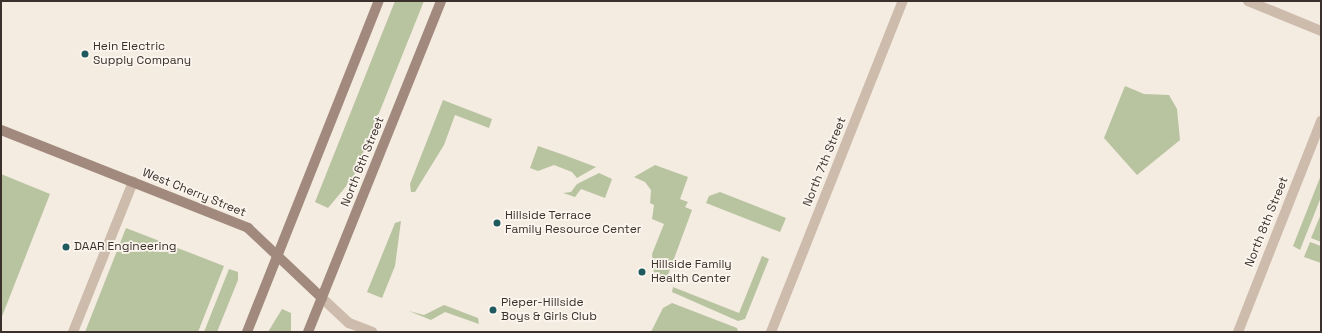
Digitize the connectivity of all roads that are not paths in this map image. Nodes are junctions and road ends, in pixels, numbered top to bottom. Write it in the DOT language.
graph roads {
  1 [pos="379,1"];
  2 [pos="441,1"];
  3 [pos="903,1"];
  4 [pos="1248,1"];
  5 [pos="1321,30"];
  6 [pos="1321,121"];
  7 [pos="1,130"];
  8 [pos="133,182"];
  9 [pos="277,256"];
  10 [pos="322,298"];
  11 [pos="73,332"];
  12 [pos="247,332"];
  13 [pos="308,332"];
  14 [pos="372,332"];
  15 [pos="771,332"];
  16 [pos="1238,332"];
  1 -- 9 [label="main road"];
  2 -- 10 [label="main road, North 6th Street"];
  3 -- 15 [label="street, North 7th Street"];
  4 -- 5 [label="street"];
  6 -- 16 [label="street, North 8th Street"];
  7 -- 8 [label="main road, West Cherry Street"];
  8 -- 9 [label="main road, West Cherry Street"];
  8 -- 11 [label="street"];
  9 -- 10 [label="main road, West Cherry Street"];
  9 -- 12 [label="main road"];
  10 -- 13 [label="main road, North 6th Street"];
  10 -- 14 [label="street, West Cherry Street"];
}
